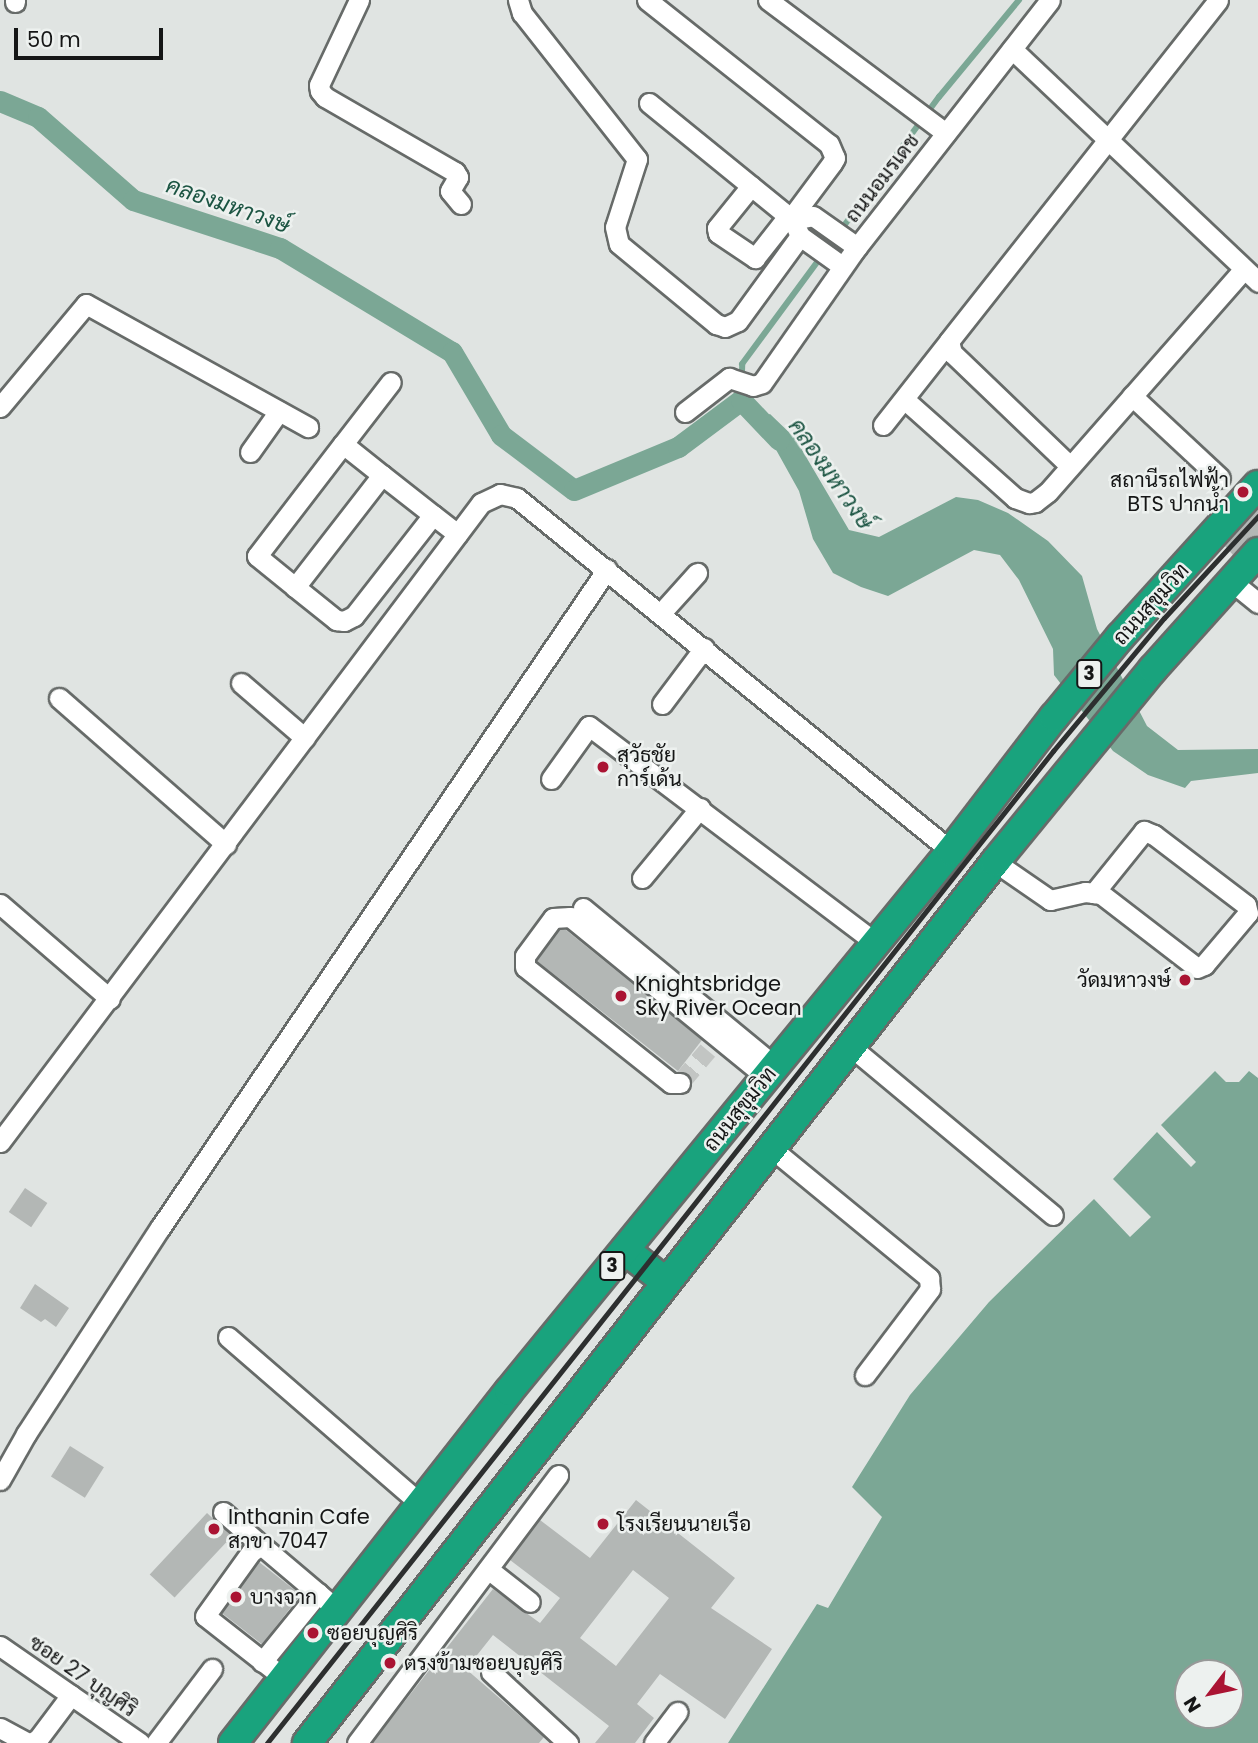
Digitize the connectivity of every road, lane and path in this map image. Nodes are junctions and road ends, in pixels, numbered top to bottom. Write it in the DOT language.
graph roads {
  1 [pos="359,0"];
  2 [pos="518,0"];
  3 [pos="647,0"];
  4 [pos="768,0"];
  5 [pos="1050,0"];
  6 [pos="1218,0"];
  7 [pos="1012,49"];
  8 [pos="649,103"];
  9 [pos="932,122"];
  10 [pos="1106,138"];
  11 [pos="751,186"];
  12 [pos="461,204"];
  13 [pos="793,223"];
  14 [pos="845,240"];
  15 [pos="831,259"];
  16 [pos="1251,275"];
  17 [pos="949,341"];
  18 [pos="391,382"];
  19 [pos="1132,396"];
  20 [pos="904,399"];
  21 [pos="0,407"];
  22 [pos="279,411"];
  23 [pos="685,412"];
  24 [pos="883,425"];
  25 [pos="308,427"];
  26 [pos="343,444"];
  27 [pos="250,452"];
  28 [pos="1070,466"];
  29 [pos="382,475"];
  30 [pos="1220,478"];
  31 [pos="1258,485"];
  32 [pos="433,515"];
  33 [pos="457,534"];
  34 [pos="1258,552"];
  35 [pos="607,569"];
  36 [pos="697,573"];
  37 [pos="295,587"];
  38 [pos="1223,590"];
  39 [pos="1258,603"];
  40 [pos="660,613"];
  41 [pos="704,648"];
  42 [pos="241,683"];
  43 [pos="59,698"];
  44 [pos="662,704"];
  45 [pos="305,738"];
  46 [pos="551,779"];
  47 [pos="700,808"];
  48 [pos="226,844"];
  49 [pos="951,851"];
  50 [pos="995,862"];
  51 [pos="642,878"];
  52 [pos="1094,893"];
  53 [pos="0,904"];
  54 [pos="583,908"];
  55 [pos="876,943"];
  56 [pos="110,999"];
  57 [pos="850,1046"];
  58 [pos="771,1072"];
  59 [pos="680,1083"];
  60 [pos="0,1142"];
  61 [pos="772,1148"];
  62 [pos="1053,1215"];
  63 [pos="625,1250"];
  64 [pos="667,1282"];
  65 [pos="228,1337"];
  66 [pos="865,1375"];
  67 [pos="558,1475"];
  68 [pos="0,1480"];
  69 [pos="421,1504"];
  70 [pos="223,1512"];
  71 [pos="261,1545"];
  72 [pos="488,1569"];
  73 [pos="328,1602"];
  74 [pos="530,1602"];
  75 [pos="0,1646"];
  76 [pos="212,1668"];
  77 [pos="273,1670"];
  78 [pos="491,1672"];
  79 [pos="71,1695"];
  80 [pos="677,1712"];
  81 [pos="0,1728"];
  82 [pos="29,1743"];
  83 [pos="140,1743"];
  84 [pos="156,1743"];
  85 [pos="233,1743"];
  86 [pos="307,1743"];
  87 [pos="357,1743"];
  88 [pos="568,1743"];
  89 [pos="654,1743"];
  1 -- 12 [label="street"];
  2 -- 13 [label="street"];
  3 -- 13 [label="street"];
  4 -- 9 [label="street"];
  5 -- 7 [label="street, ถนนอมรเดช"];
  6 -- 10 [label="street"];
  7 -- 9 [label="street, ถนนอมรเดช"];
  7 -- 10 [label="street"];
  8 -- 11 [label="street"];
  9 -- 14 [label="street, ถนนอมรเดช"];
  10 -- 16 [label="street"];
  10 -- 17 [label="street"];
  11 -- 13 [label="street"];
  11 -- 13 [label="street"];
  13 -- 14 [label="street"];
  13 -- 15 [label="street"];
  14 -- 15 [label="street, ถนนอมรเดช"];
  15 -- 23 [label="street, ถนนอมรเดช"];
  16 -- 19 [label="street"];
  17 -- 20 [label="street"];
  17 -- 28 [label="street"];
  18 -- 26 [label="street"];
  19 -- 28 [label="street"];
  19 -- 30 [label="street"];
  20 -- 24 [label="street"];
  20 -- 28 [label="street"];
  21 -- 22 [label="street"];
  22 -- 25 [label="street"];
  22 -- 27 [label="street"];
  26 -- 29 [label="street"];
  26 -- 37 [label="street"];
  29 -- 32 [label="street"];
  29 -- 37 [label="street"];
  31 -- 49 [label="highway, ถนนสุขุมวิท / 3"];
  32 -- 33 [label="street"];
  32 -- 37 [label="street"];
  33 -- 35 [label="street"];
  33 -- 45 [label="street"];
  34 -- 38 [label="highway, 3"];
  35 -- 40 [label="street"];
  35 -- 68 [label="street"];
  36 -- 40 [label="street"];
  38 -- 39 [label="street"];
  38 -- 50 [label="highway, 3"];
  40 -- 41 [label="street"];
  41 -- 44 [label="street"];
  41 -- 49 [label="street"];
  42 -- 45 [label="street"];
  43 -- 48 [label="street"];
  45 -- 48 [label="street"];
  46 -- 47 [label="street"];
  47 -- 51 [label="street"];
  47 -- 55 [label="street"];
  48 -- 56 [label="street"];
  49 -- 55 [label="highway, ถนนสุขุมวิท / 3"];
  50 -- 52 [label="street"];
  50 -- 57 [label="highway, 3"];
  52 -- 52 [label="street"];
  53 -- 56 [label="street"];
  54 -- 58 [label="street"];
  55 -- 58 [label="highway, ถนนสุขุมวิท / 3"];
  56 -- 60 [label="street"];
  57 -- 61 [label="highway, 3"];
  57 -- 62 [label="street"];
  58 -- 59 [label="street"];
  58 -- 63 [label="highway, ถนนสุขุมวิท / 3"];
  61 -- 64 [label="highway, 3"];
  61 -- 66 [label="street"];
  63 -- 64 [label="highway"];
  63 -- 69 [label="highway, ถนนสุขุมวิท / 3"];
  64 -- 86 [label="highway, 3"];
  65 -- 69 [label="street"];
  67 -- 72 [label="street"];
  69 -- 73 [label="highway, ถนนสุขุมวิท / 3"];
  70 -- 71 [label="street"];
  71 -- 73 [label="street"];
  71 -- 77 [label="street"];
  72 -- 74 [label="street"];
  72 -- 87 [label="street"];
  73 -- 77 [label="highway, ถนนสุขุมวิท / 3"];
  75 -- 79 [label="street, ซอย 27 บุญศิริ"];
  76 -- 84 [label="street"];
  77 -- 85 [label="highway, ถนนสุขุมวิท / 3"];
  78 -- 88 [label="street"];
  79 -- 82 [label="street"];
  79 -- 83 [label="street, ซอย 27 บุญศิริ"];
  80 -- 89 [label="street"];
  81 -- 82 [label="street"];
}
